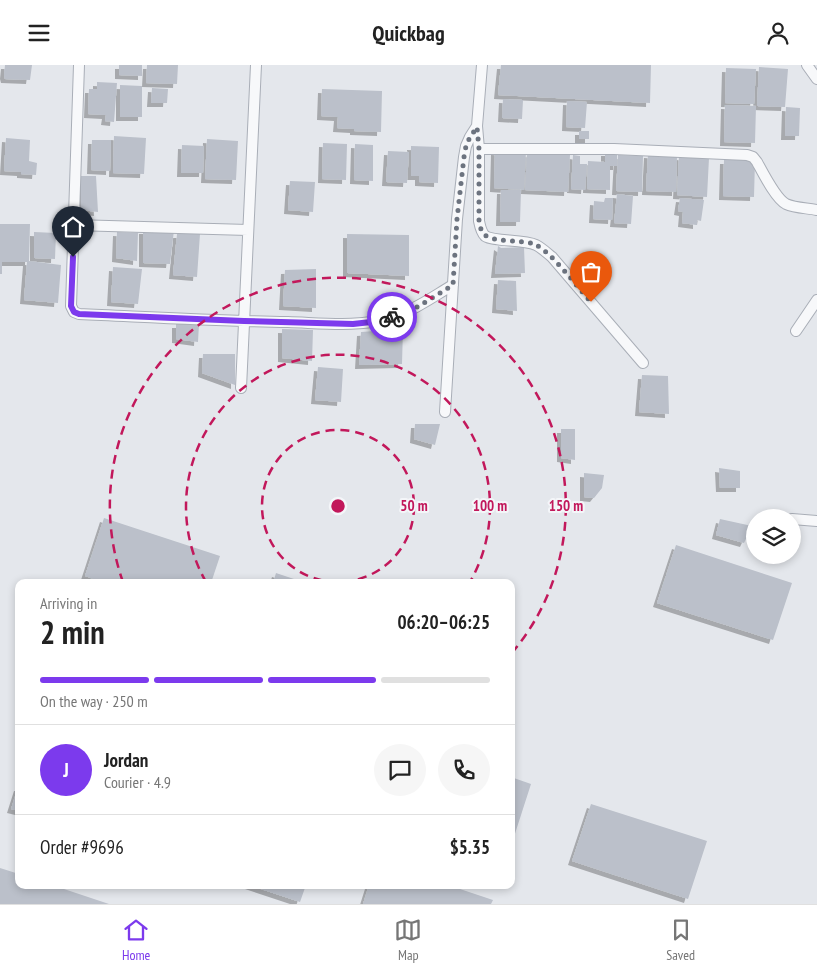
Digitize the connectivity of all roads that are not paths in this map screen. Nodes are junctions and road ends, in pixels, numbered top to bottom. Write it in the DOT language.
graph roads {
  1 [pos="79,65"];
  2 [pos="256,65"];
  3 [pos="482,65"];
  4 [pos="807,65"];
  5 [pos="817,79"];
  6 [pos="477,127"];
  7 [pos="479,149"];
  8 [pos="817,210"];
  9 [pos="74,225"];
  10 [pos="248,230"];
  11 [pos="453,285"];
  12 [pos="817,300"];
  13 [pos="244,321"];
  14 [pos="796,331"];
  15 [pos="643,363"];
  16 [pos="240,388"];
  17 [pos="445,412"];
  18 [pos="801,520"];
  19 [pos="817,521"];
  1 -- 9 [label="street"];
  2 -- 10 [label="street"];
  3 -- 6 [label="street"];
  4 -- 5 [label="street"];
  6 -- 7 [label="street"];
  6 -- 11 [label="street"];
  7 -- 8 [label="street"];
  7 -- 15 [label="street"];
  9 -- 10 [label="street"];
  9 -- 13 [label="street"];
  10 -- 13 [label="street"];
  11 -- 13 [label="street"];
  11 -- 17 [label="street"];
  12 -- 14 [label="street"];
  13 -- 16 [label="street"];
  18 -- 19 [label="street"];
}
